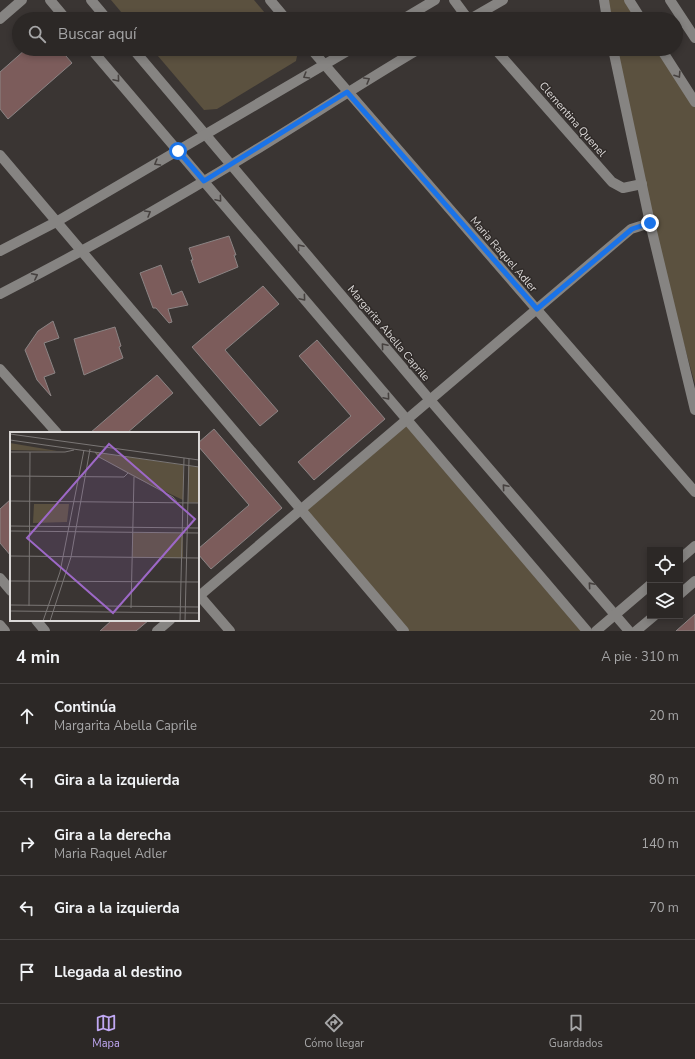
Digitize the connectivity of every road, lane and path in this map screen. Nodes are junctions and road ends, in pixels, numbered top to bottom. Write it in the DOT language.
graph roads {
  1 [pos="22,0"];
  2 [pos="50,0"];
  3 [pos="91,0"];
  4 [pos="270,0"];
  5 [pos="435,0"];
  6 [pos="454,0"];
  7 [pos="503,0"];
  8 [pos="604,0"];
  9 [pos="629,0"];
  10 [pos="670,0"];
  11 [pos="60,12"];
  12 [pos="101,12"];
  13 [pos="280,12"];
  14 [pos="415,12"];
  15 [pos="463,12"];
  16 [pos="482,12"];
  17 [pos="606,12"];
  18 [pos="637,12"];
  19 [pos="678,12"];
  20 [pos="0,19"];
  21 [pos="683,20"];
  22 [pos="695,38"];
  23 [pos="98,56"];
  24 [pos="139,56"];
  25 [pos="317,56"];
  26 [pos="339,56"];
  27 [pos="407,56"];
  28 [pos="501,56"];
  29 [pos="615,56"];
  30 [pos="665,56"];
  31 [pos="324,65"];
  32 [pos="347,92"];
  33 [pos="695,102"];
  34 [pos="206,136"];
  35 [pos="178,151"];
  36 [pos="0,155"];
  37 [pos="231,165"];
  38 [pos="204,181"];
  39 [pos="642,184"];
  40 [pos="56,222"];
  41 [pos="650,223"];
  42 [pos="0,251"];
  43 [pos="83,251"];
  44 [pos="0,294"];
  45 [pos="537,309"];
  46 [pos="0,369"];
  47 [pos="430,400"];
  48 [pos="695,410"];
  49 [pos="407,420"];
  50 [pos="56,432"];
  51 [pos="695,492"];
  52 [pos="301,510"];
  53 [pos="695,546"];
  54 [pos="683,556"];
  55 [pos="0,578"];
  56 [pos="695,581"];
  57 [pos="647,588"];
  58 [pos="10,590"];
  59 [pos="683,591"];
  60 [pos="199,594"];
  61 [pos="199,596"];
  62 [pos="616,615"];
  63 [pos="650,619"];
  64 [pos="37,621"];
  65 [pos="169,621"];
  66 [pos="0,625"];
  67 [pos="5,631"];
  68 [pos="45,631"];
  69 [pos="157,631"];
  70 [pos="230,631"];
  71 [pos="404,631"];
  72 [pos="587,631"];
  73 [pos="596,631"];
  74 [pos="629,631"];
  75 [pos="636,631"];
  1 -- 20 [label="street"];
  2 -- 11 [label="street"];
  3 -- 12 [label="street"];
  4 -- 13 [label="street"];
  5 -- 14 [label="street"];
  6 -- 15 [label="street"];
  7 -- 16 [label="street"];
  8 -- 17 [label="street"];
  9 -- 18 [label="street"];
  10 -- 19 [label="street"];
  21 -- 22 [label="street"];
  23 -- 35 [label="street, one-way"];
  24 -- 34 [label="street, Margarita Abella Caprile"];
  25 -- 31 [label="street, Maria Raquel Adler"];
  26 -- 31 [label="street"];
  32 -- 27 [label="street, one-way"];
  28 -- 39 [label="street, Clementina Quenel"];
  29 -- 39 [label="street"];
  30 -- 33 [label="street, one-way"];
  31 -- 32 [label="street, Maria Raquel Adler"];
  31 -- 34 [label="street, one-way"];
  32 -- 37 [label="street"];
  32 -- 45 [label="street, Maria Raquel Adler"];
  34 -- 35 [label="street"];
  34 -- 37 [label="street, Margarita Abella Caprile"];
  35 -- 38 [label="street"];
  35 -- 40 [label="street, one-way"];
  36 -- 40 [label="street"];
  37 -- 38 [label="street"];
  47 -- 37 [label="street, Margarita Abella Caprile, one-way"];
  43 -- 38 [label="street, one-way"];
  38 -- 49 [label="street, one-way"];
  39 -- 41 [label="street"];
  40 -- 42 [label="street"];
  40 -- 43 [label="street"];
  41 -- 45 [label="street"];
  41 -- 48 [label="street"];
  44 -- 43 [label="street, one-way"];
  43 -- 52 [label="street"];
  45 -- 47 [label="street"];
  45 -- 51 [label="street, Maria Raquel Adler"];
  46 -- 50 [label="street"];
  47 -- 49 [label="street"];
  62 -- 47 [label="street, Margarita Abella Caprile, one-way"];
  49 -- 52 [label="street"];
  49 -- 72 [label="street"];
  52 -- 60 [label="street"];
  52 -- 71 [label="street"];
  53 -- 54 [label="street"];
  55 -- 58 [label="street"];
  56 -- 59 [label="street"];
  57 -- 62 [label="street"];
  61 -- 70 [label="street"];
  62 -- 73 [label="street"];
  62 -- 74 [label="street, Margarita Abella Caprile"];
  63 -- 75 [label="street"];
  64 -- 68 [label="street"];
  65 -- 69 [label="street"];
  66 -- 67 [label="street"];
}
